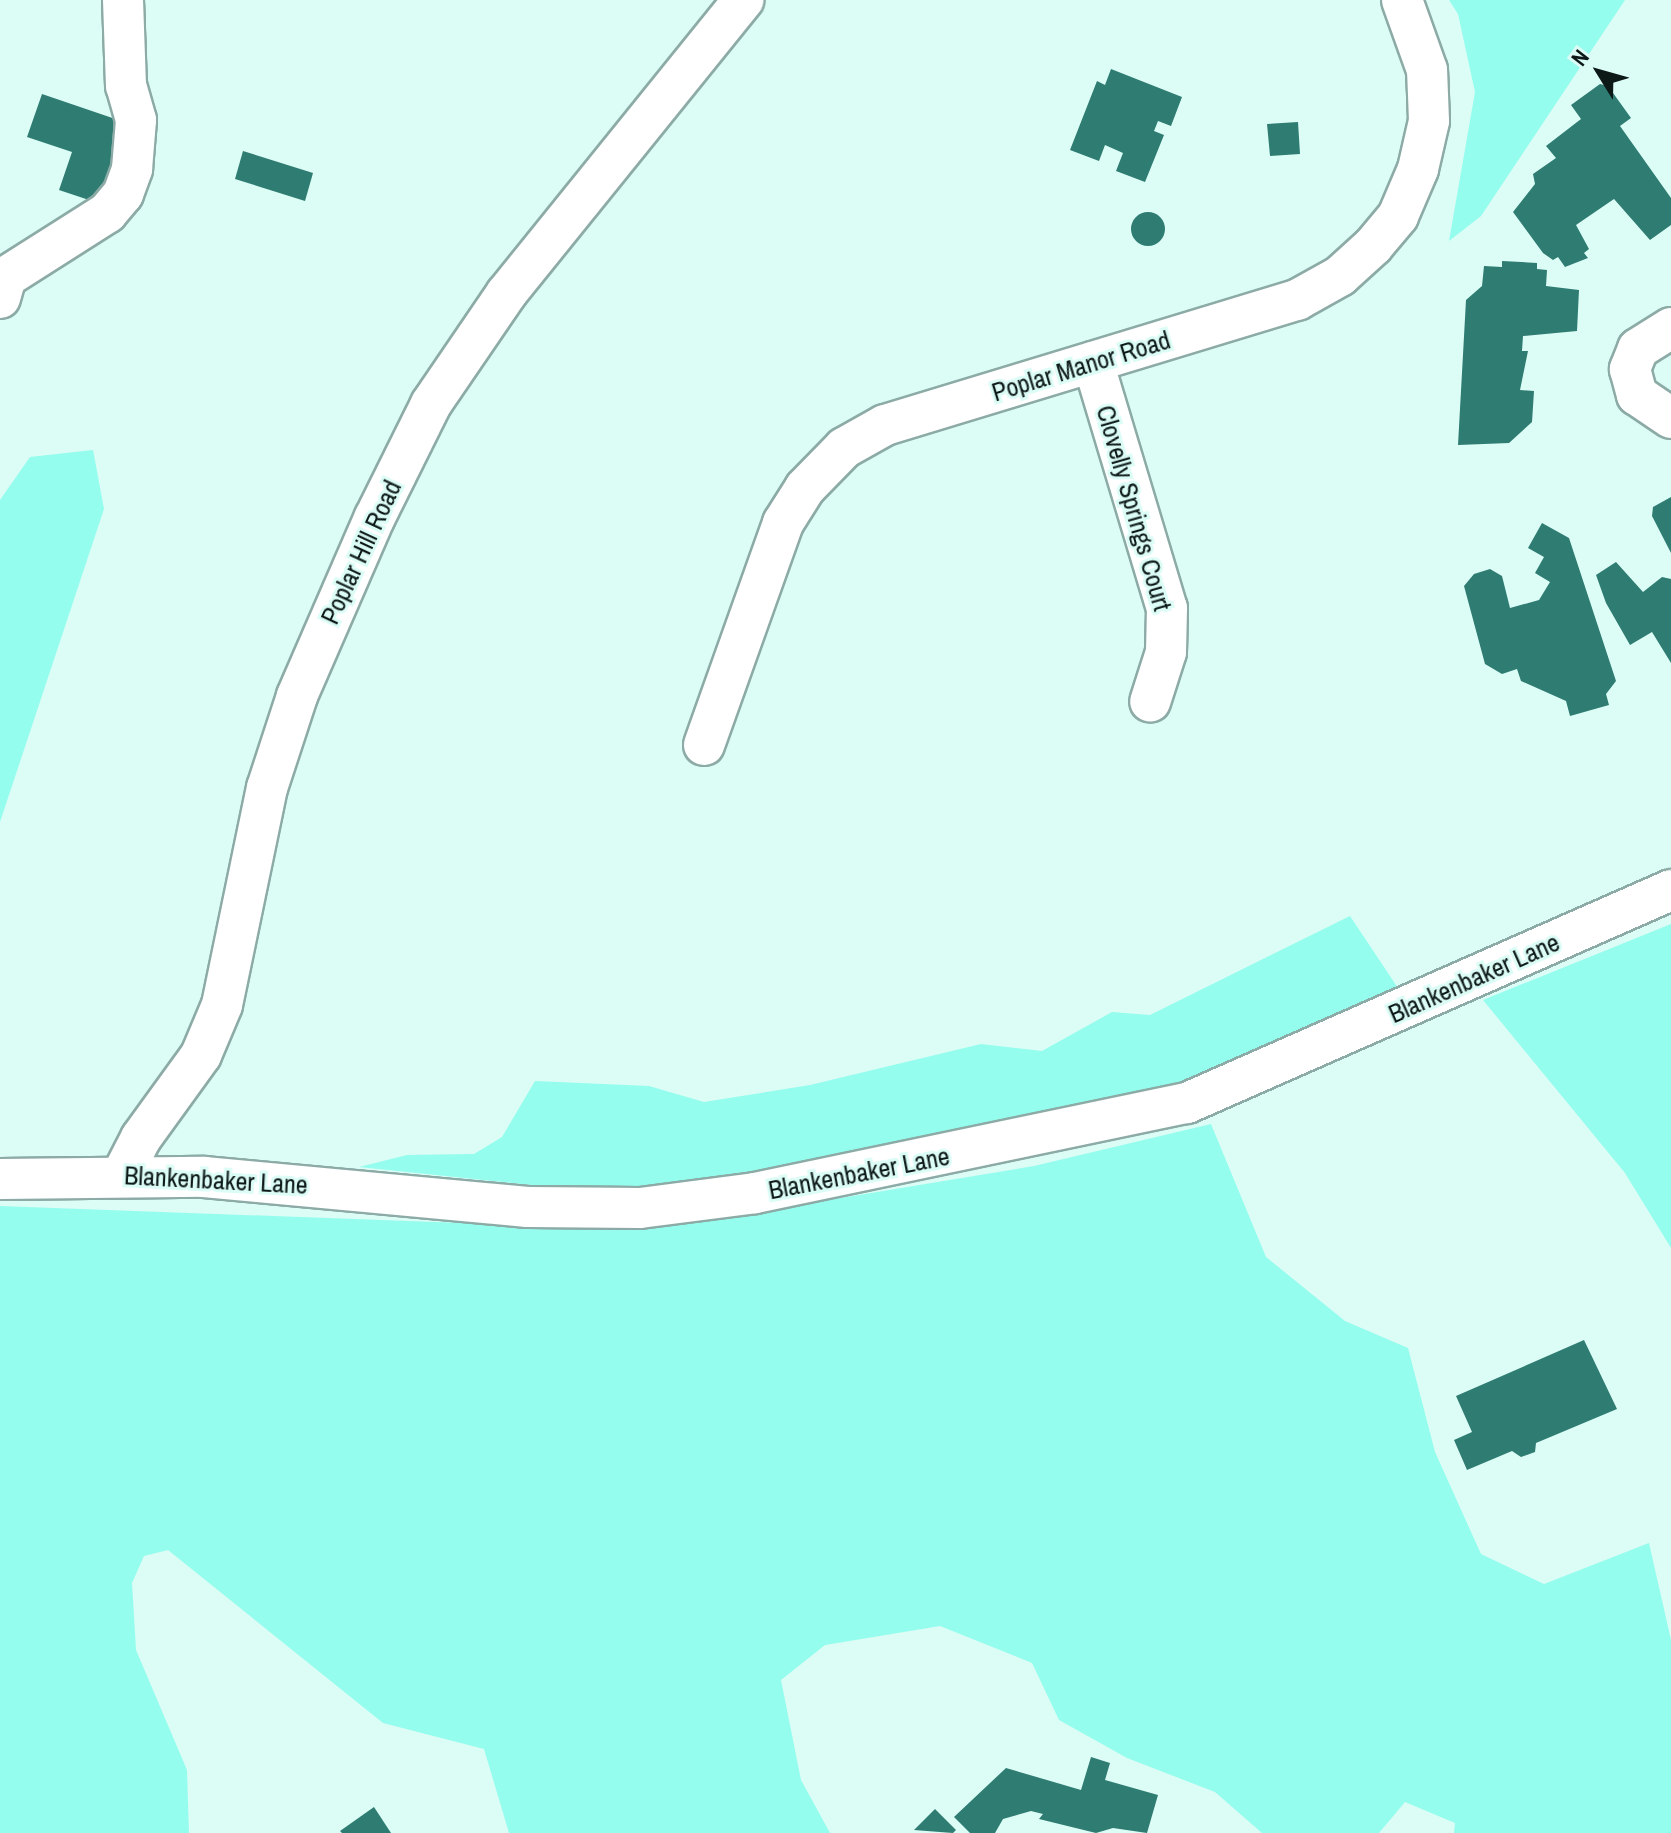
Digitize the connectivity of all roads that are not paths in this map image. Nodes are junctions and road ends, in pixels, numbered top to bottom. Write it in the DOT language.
graph roads {
  1 [pos="123,0"];
  2 [pos="743,0"];
  3 [pos="1402,0"];
  4 [pos="0,298"];
  5 [pos="1671,328"];
  6 [pos="1093,362"];
  7 [pos="1671,418"];
  8 [pos="1150,702"];
  9 [pos="704,745"];
  10 [pos="1671,890"];
  11 [pos="122,1175"];
  12 [pos="0,1179"];
  1 -- 4 [label="street"];
  2 -- 11 [label="street, Poplar Hill Road"];
  3 -- 6 [label="street, Poplar Manor Road"];
  5 -- 7 [label="street"];
  6 -- 8 [label="street, Clovelly Springs Court"];
  6 -- 9 [label="street, Poplar Manor Road"];
  10 -- 11 [label="street, Blankenbaker Lane"];
  11 -- 12 [label="street, Blankenbaker Lane"];
}
